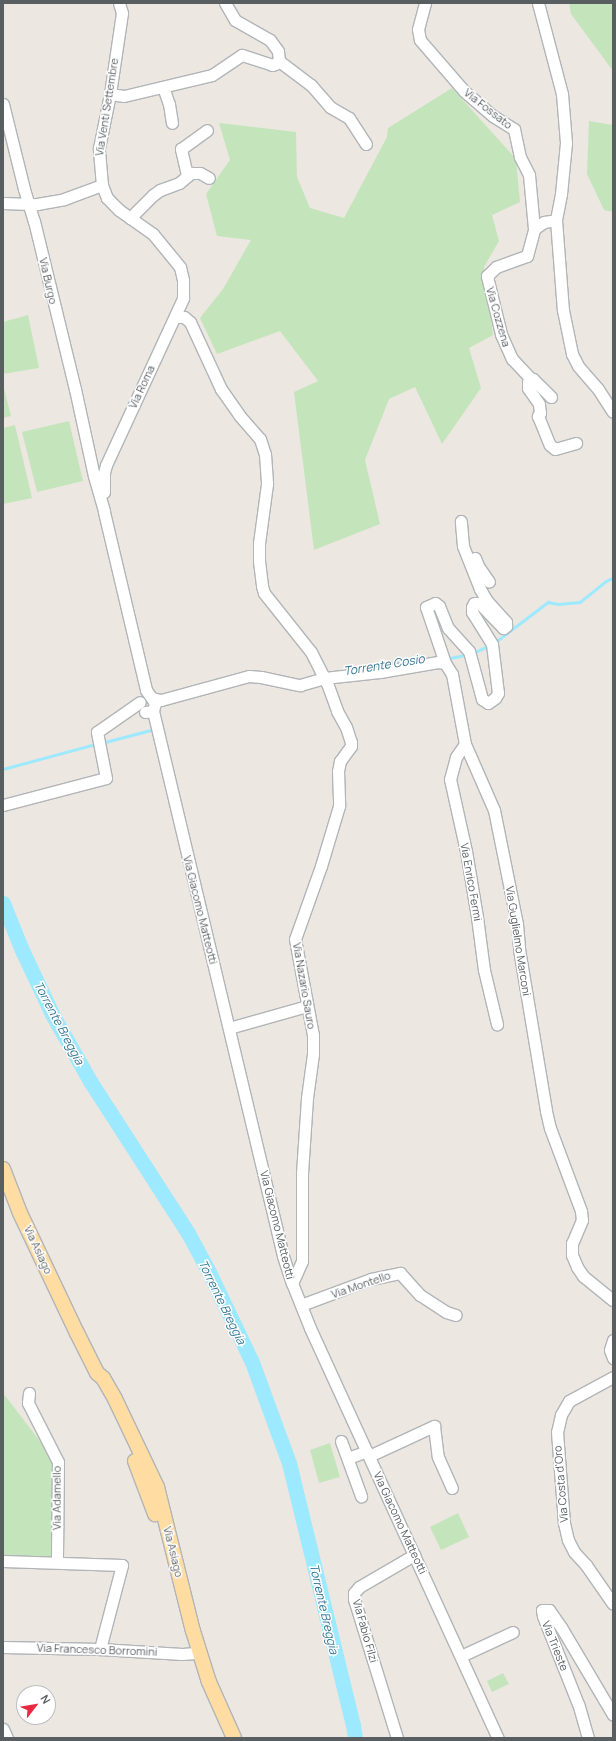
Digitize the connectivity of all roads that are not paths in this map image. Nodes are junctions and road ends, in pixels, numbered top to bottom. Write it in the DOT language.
graph roads {
  1 [pos="119,3"];
  2 [pos="225,3"];
  3 [pos="425,3"];
  4 [pos="538,3"];
  5 [pos="278,61"];
  6 [pos="163,87"];
  7 [pos="110,94"];
  8 [pos="3,104"];
  9 [pos="172,123"];
  10 [pos="207,130"];
  11 [pos="366,144"];
  12 [pos="187,175"];
  13 [pos="209,178"];
  14 [pos="102,185"];
  15 [pos="3,203"];
  16 [pos="28,204"];
  17 [pos="130,218"];
  18 [pos="556,220"];
  19 [pos="534,229"];
  20 [pos="183,298"];
  21 [pos="176,317"];
  22 [pos="530,378"];
  23 [pos="551,397"];
  24 [pos="613,412"];
  25 [pos="576,442"];
  26 [pos="99,474"];
  27 [pos="462,521"];
  28 [pos="463,534"];
  29 [pos="489,582"];
  30 [pos="446,663"];
  31 [pos="324,678"];
  32 [pos="148,702"];
  33 [pos="156,727"];
  34 [pos="465,744"];
  35 [pos="3,805"];
  36 [pos="307,1006"];
  37 [pos="496,1024"];
  38 [pos="229,1028"];
  39 [pos="3,1169"];
  40 [pos="292,1284"];
  41 [pos="613,1300"];
  42 [pos="300,1305"];
  43 [pos="456,1315"];
  44 [pos="613,1340"];
  45 [pos="613,1358"];
  46 [pos="613,1377"];
  47 [pos="29,1393"];
  48 [pos="341,1441"];
  49 [pos="368,1454"];
  50 [pos="348,1458"];
  51 [pos="452,1488"];
  52 [pos="361,1496"];
  53 [pos="414,1555"];
  54 [pos="3,1561"];
  55 [pos="57,1561"];
  56 [pos="613,1604"];
  57 [pos="513,1632"];
  58 [pos="3,1647"];
  59 [pos="100,1649"];
  60 [pos="197,1655"];
  61 [pos="461,1656"];
  62 [pos="613,1715"];
  63 [pos="3,1729"];
  64 [pos="7,1738"];
  65 [pos="227,1738"];
  66 [pos="234,1738"];
  67 [pos="397,1738"];
  68 [pos="498,1738"];
  69 [pos="588,1738"];
  1 -- 7 [label="street, Via Venti Settembre"];
  2 -- 5 [label="street"];
  3 -- 19 [label="street, Via Fossato"];
  4 -- 18 [label="street"];
  5 -- 6 [label="street"];
  5 -- 11 [label="street"];
  6 -- 7 [label="street"];
  6 -- 9 [label="street"];
  7 -- 14 [label="street, Via Venti Settembre"];
  8 -- 16 [label="street, Via Burgo"];
  10 -- 12 [label="street"];
  12 -- 13 [label="street"];
  12 -- 17 [label="street"];
  14 -- 16 [label="street"];
  14 -- 17 [label="street, Via Venti Settembre"];
  15 -- 16 [label="street"];
  16 -- 26 [label="street, Via Burgo"];
  17 -- 20 [label="street, Via Venti Settembre"];
  18 -- 19 [label="street"];
  18 -- 24 [label="street"];
  19 -- 22 [label="street, Via Cozzena"];
  20 -- 21 [label="street, Via Roma"];
  21 -- 26 [label="street, Via Roma"];
  21 -- 31 [label="street"];
  22 -- 23 [label="street"];
  22 -- 25 [label="street"];
  26 -- 32 [label="street, Via Roma"];
  27 -- 28 [label="street"];
  28 -- 29 [label="street"];
  28 -- 30 [label="street, Via Guglielmo Marconi"];
  30 -- 31 [label="street"];
  30 -- 34 [label="street, Via Guglielmo Marconi"];
  31 -- 32 [label="street"];
  31 -- 36 [label="street, Via Nazario Sauro"];
  32 -- 33 [label="street, Via Roma"];
  32 -- 35 [label="street"];
  33 -- 38 [label="street, Via Giacomo Matteotti"];
  34 -- 37 [label="street, Via Enrico Fermi"];
  34 -- 41 [label="street, Via Guglielmo Marconi"];
  36 -- 38 [label="street"];
  36 -- 40 [label="street, Via Nazario Sauro"];
  38 -- 40 [label="street, Via Giacomo Matteotti"];
  39 -- 60 [label="main road, Via Asiago"];
  40 -- 42 [label="street, Via Giacomo Matteotti"];
  42 -- 43 [label="street, Via Montello"];
  42 -- 49 [label="street, Via Giacomo Matteotti"];
  44 -- 45 [label="street"];
  46 -- 56 [label="street, Via Costa d'Oro"];
  47 -- 55 [label="street, Via Adamello"];
  48 -- 50 [label="street"];
  49 -- 50 [label="street"];
  49 -- 51 [label="street"];
  49 -- 53 [label="street, Via Giacomo Matteotti"];
  50 -- 52 [label="street"];
  53 -- 61 [label="street, Via Giacomo Matteotti"];
  53 -- 67 [label="street, Via Fabio Filzi"];
  54 -- 55 [label="street"];
  55 -- 59 [label="street"];
  57 -- 61 [label="street"];
  58 -- 59 [label="street, Via Francesco Borromini"];
  59 -- 60 [label="street, Via Francesco Borromini"];
  60 -- 65 [label="main road, Via Asiago"];
  60 -- 66 [label="main road, Via Asiago"];
  61 -- 68 [label="street, Via Giacomo Matteotti"];
  62 -- 69 [label="street, Via Trieste"];
  63 -- 64 [label="street"];
}
